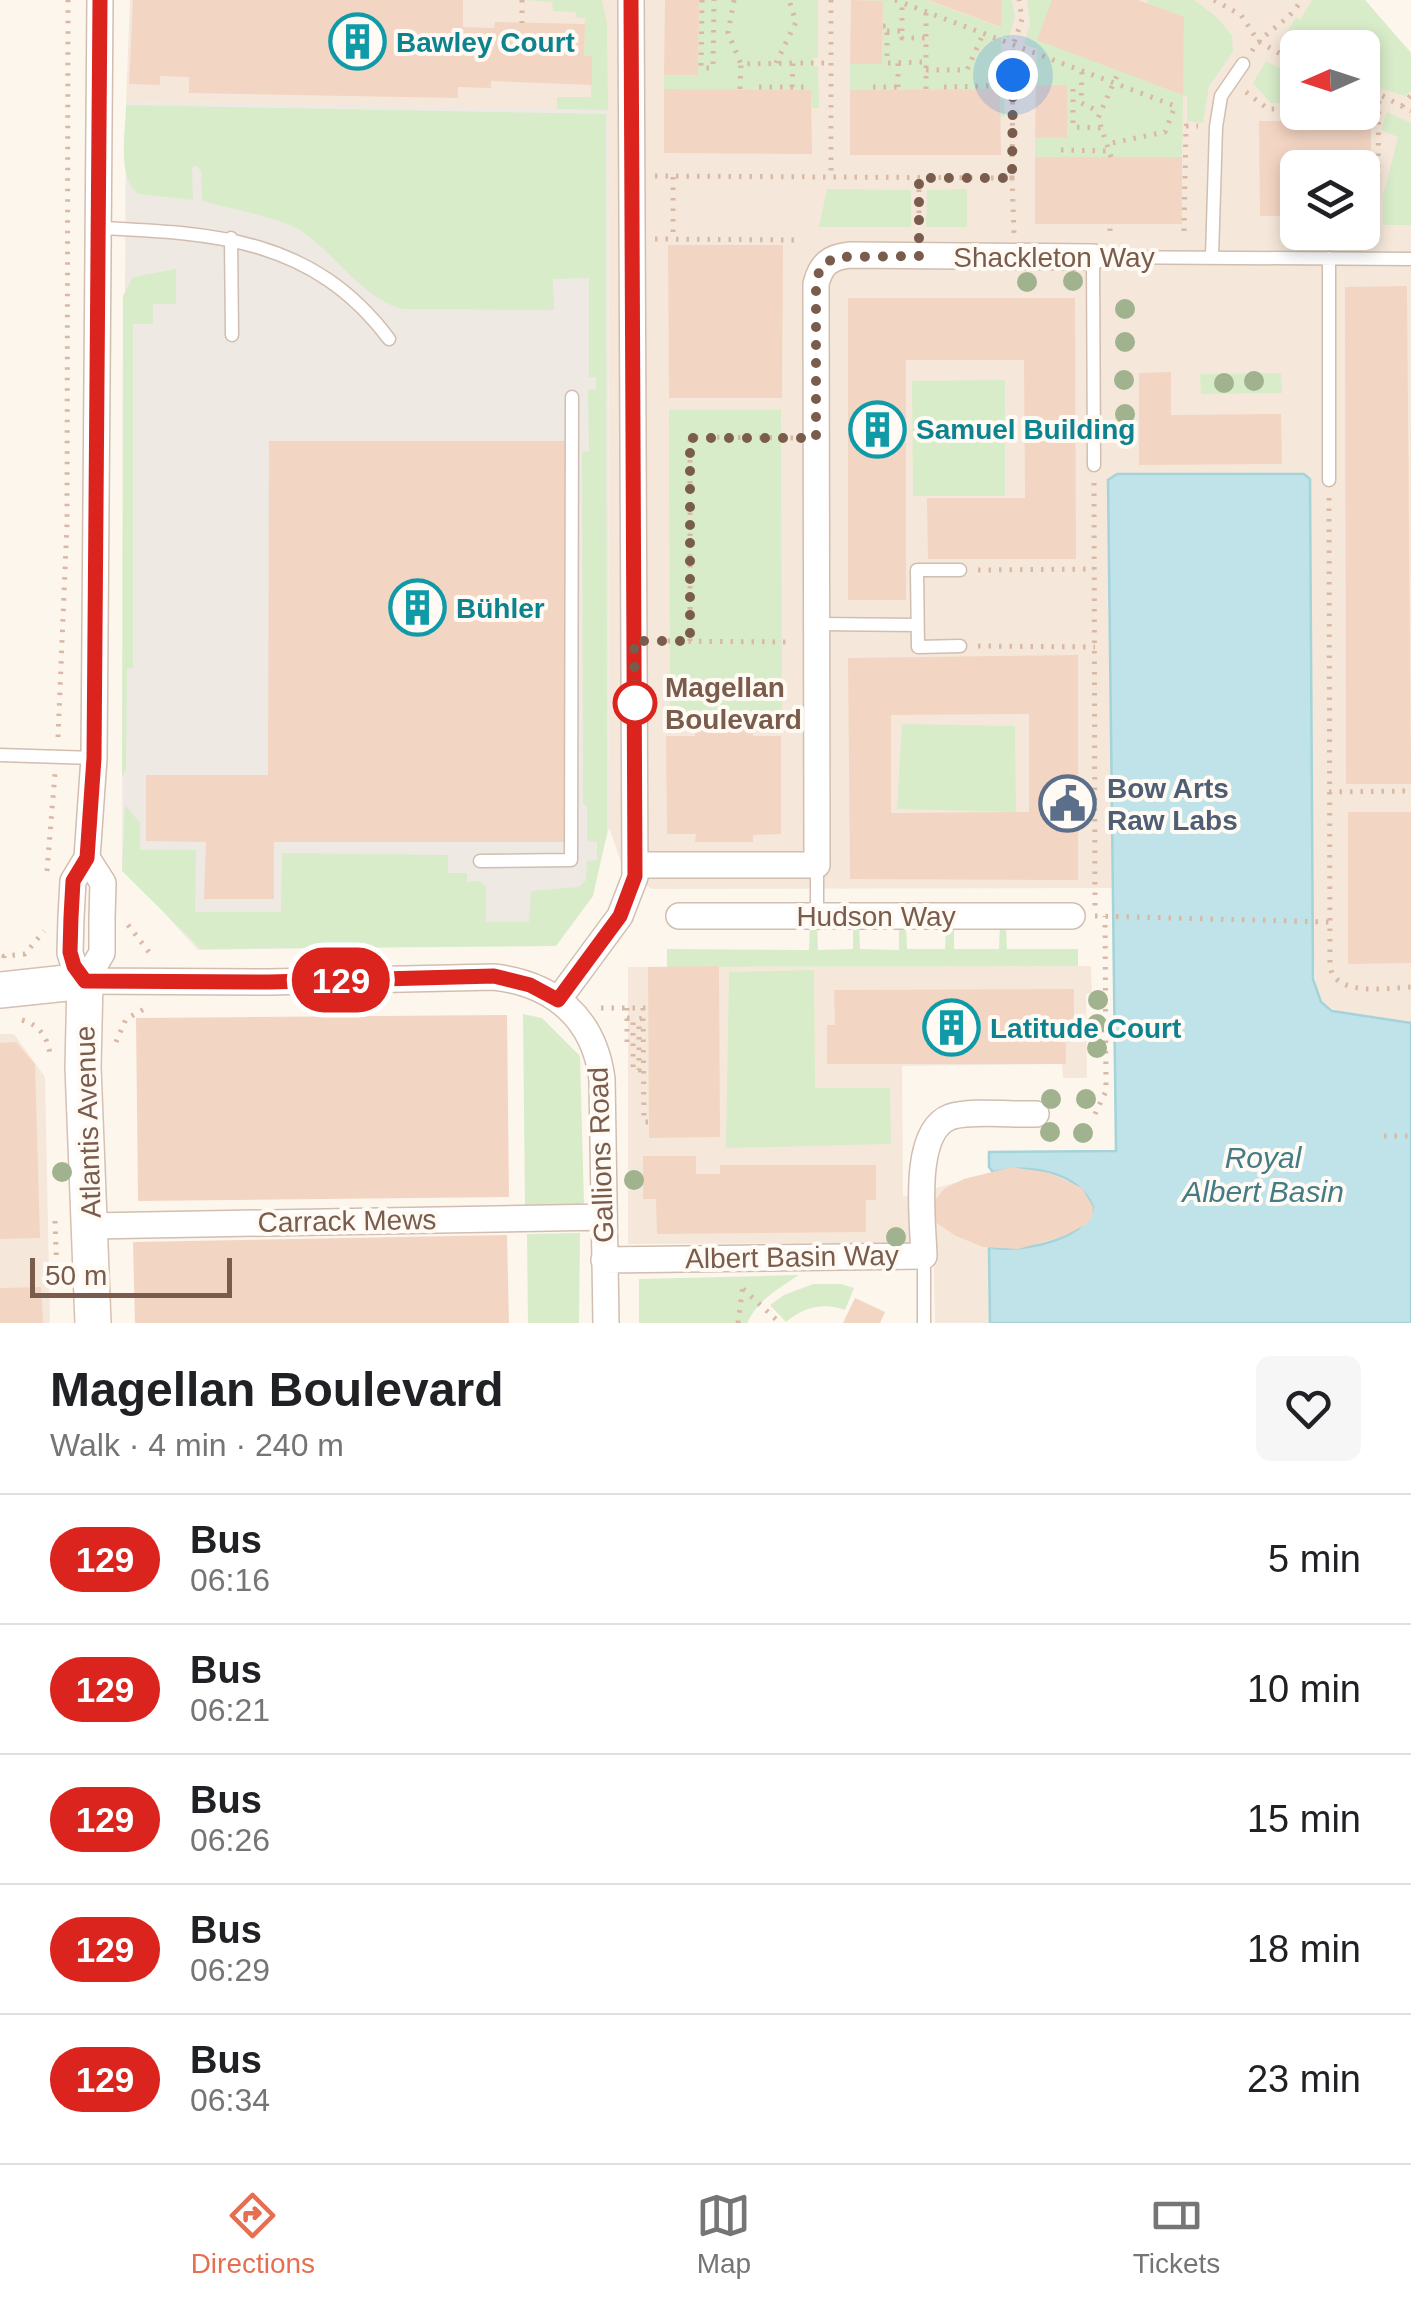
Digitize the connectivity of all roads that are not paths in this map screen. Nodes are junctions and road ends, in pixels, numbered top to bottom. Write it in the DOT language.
graph roads {
  1 [pos="100,0"];
  2 [pos="631,0"];
  3 [pos="1243,64"];
  4 [pos="99,228"];
  5 [pos="232,238"];
  6 [pos="1092,257"];
  7 [pos="1212,258"];
  8 [pos="1329,258"];
  9 [pos="1411,259"];
  10 [pos="232,335"];
  11 [pos="389,339"];
  12 [pos="572,397"];
  13 [pos="1094,465"];
  14 [pos="1329,480"];
  15 [pos="960,570"];
  16 [pos="917,625"];
  17 [pos="816,634"];
  18 [pos="960,646"];
  19 [pos="0,754"];
  20 [pos="94,758"];
  21 [pos="480,861"];
  22 [pos="817,865"];
  23 [pos="636,866"];
  24 [pos="817,915"];
  25 [pos="680,916"];
  26 [pos="1084,916"];
  27 [pos="85,981"];
  28 [pos="6,992"];
  29 [pos="558,1000"];
  30 [pos="1036,1114"];
  31 [pos="604,1217"];
  32 [pos="91,1226"];
  33 [pos="924,1256"];
  34 [pos="604,1260"];
  35 [pos="93,1323"];
  36 [pos="606,1323"];
  37 [pos="924,1323"];
  1 -- 4 [label="street, Atlantis Avenue"];
  2 -- 23 [label="street"];
  3 -- 7 [label="lane"];
  4 -- 5 [label="lane"];
  4 -- 20 [label="street, Atlantis Avenue"];
  5 -- 10 [label="lane"];
  5 -- 11 [label="lane"];
  6 -- 7 [label="lane, Shackleton Way"];
  6 -- 13 [label="lane"];
  6 -- 17 [label="street, Shackleton Way"];
  7 -- 8 [label="lane, Shackleton Way"];
  8 -- 9 [label="lane, Shackleton Way"];
  8 -- 14 [label="lane"];
  12 -- 21 [label="lane"];
  15 -- 16 [label="lane"];
  16 -- 17 [label="lane"];
  16 -- 18 [label="lane"];
  17 -- 22 [label="street, Shackleton Way"];
  19 -- 20 [label="lane"];
  20 -- 27 [label="street, Atlantis Avenue"];
  22 -- 23 [label="street"];
  22 -- 24 [label="lane"];
  23 -- 29 [label="street"];
  24 -- 25 [label="street, Hudson Way"];
  24 -- 26 [label="street, Hudson Way"];
  27 -- 28 [label="street"];
  27 -- 29 [label="street, Gallions Road"];
  27 -- 32 [label="street, Atlantis Avenue"];
  29 -- 31 [label="street, Gallions Road"];
  30 -- 33 [label="street, Albert Basin Way"];
  31 -- 32 [label="street, Carrack Mews"];
  31 -- 34 [label="street, Gallions Road"];
  32 -- 35 [label="street, Atlantis Avenue"];
  33 -- 34 [label="street, Albert Basin Way"];
  33 -- 37 [label="lane"];
  34 -- 36 [label="street, Gallions Road"];
}
